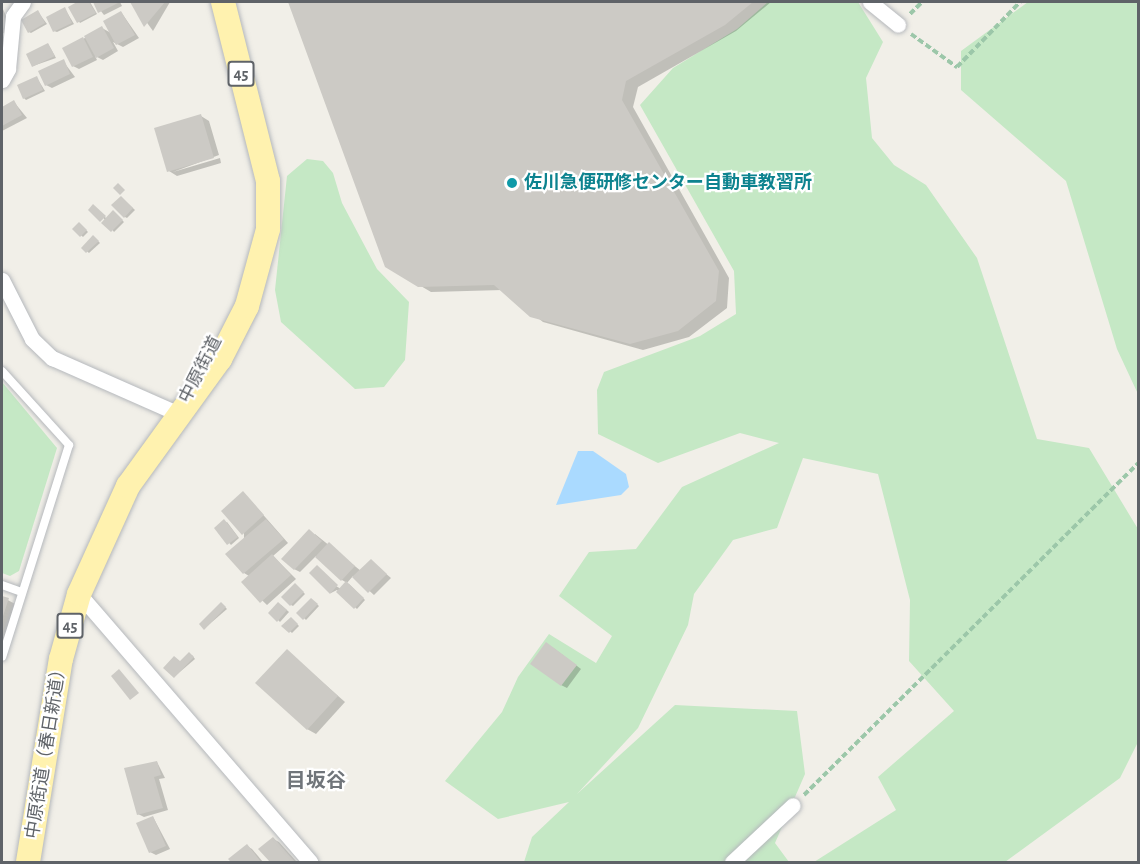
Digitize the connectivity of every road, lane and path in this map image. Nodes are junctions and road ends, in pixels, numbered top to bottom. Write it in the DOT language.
graph roads {
  1 [pos="23,2"];
  2 [pos="223,2"];
  3 [pos="870,2"];
  4 [pos="1020,2"];
  5 [pos="898,25"];
  6 [pos="2,80"];
  7 [pos="2,280"];
  8 [pos="2,371"];
  9 [pos="178,414"];
  10 [pos="1138,463"];
  11 [pos="2,585"];
  12 [pos="21,592"];
  13 [pos="79,594"];
  14 [pos="2,657"];
  15 [pos="792,805"];
  16 [pos="28,862"];
  17 [pos="310,862"];
  18 [pos="732,862"];
  1 -- 6 [label="street"];
  2 -- 9 [label="main road, 中原街道 / 45"];
  3 -- 5 [label="street"];
  4 -- 5 [label="path"];
  7 -- 9 [label="street"];
  8 -- 12 [label="lane"];
  9 -- 13 [label="main road, 中原街道（春日新道） / 45"];
  10 -- 15 [label="path"];
  11 -- 12 [label="lane"];
  12 -- 14 [label="lane"];
  13 -- 16 [label="main road, 中原街道（春日新道） / 45"];
  13 -- 17 [label="street"];
  15 -- 18 [label="street"];
}
